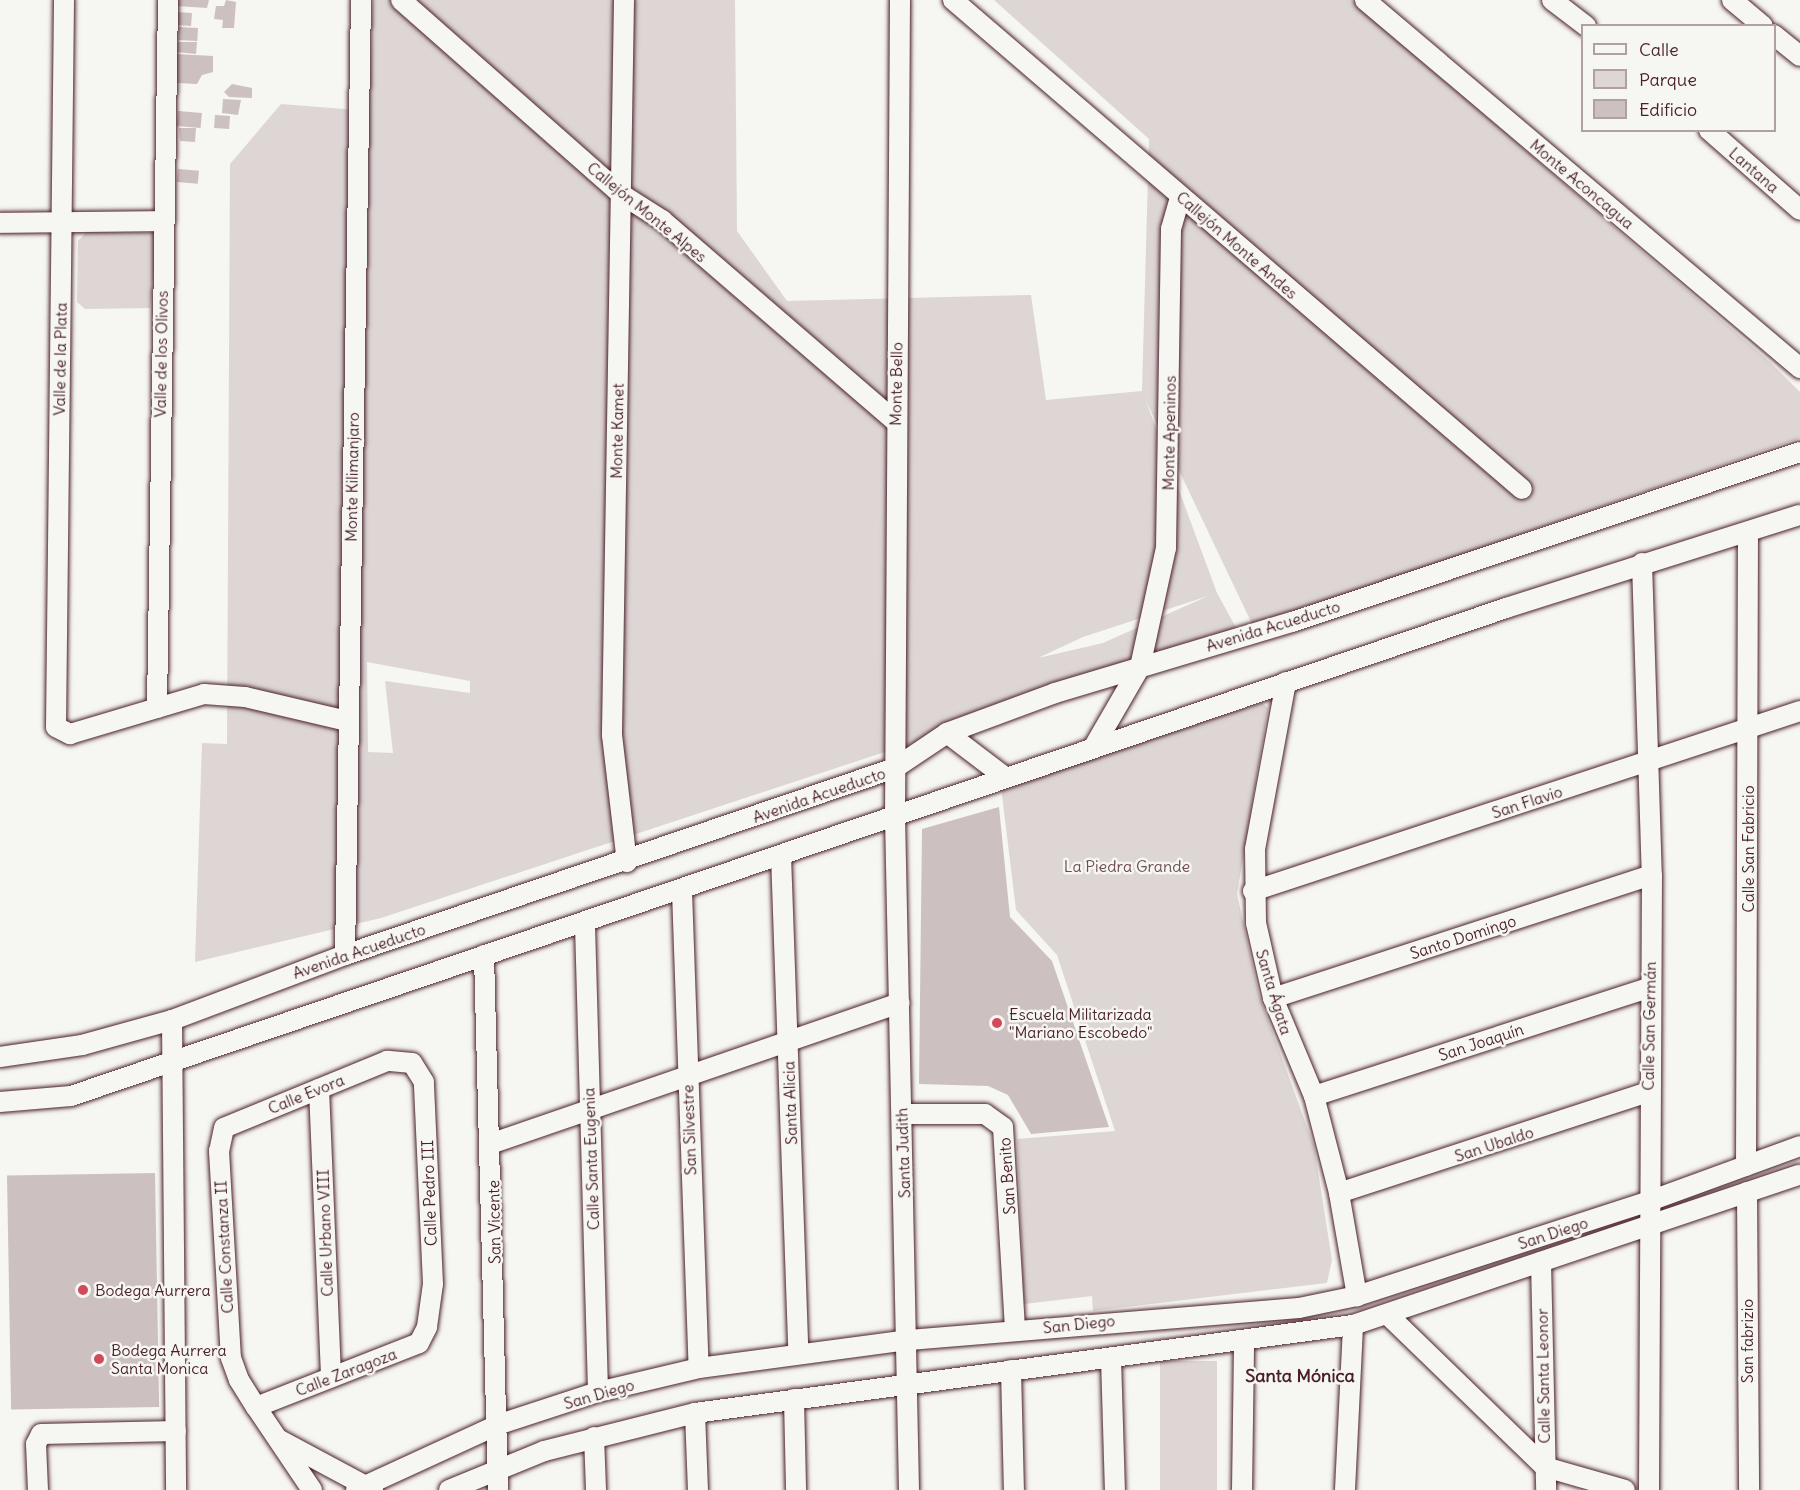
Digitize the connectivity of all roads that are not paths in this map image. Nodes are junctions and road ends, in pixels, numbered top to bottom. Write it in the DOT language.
graph roads {
  1 [pos="64,0"];
  2 [pos="168,0"];
  3 [pos="361,0"];
  4 [pos="401,0"];
  5 [pos="624,0"];
  6 [pos="900,0"];
  7 [pos="953,0"];
  8 [pos="1365,0"];
  9 [pos="1552,0"];
  10 [pos="1732,0"];
  11 [pos="1583,24"];
  12 [pos="1761,24"];
  13 [pos="1776,37"];
  14 [pos="1800,56"];
  15 [pos="1710,132"];
  16 [pos="621,194"];
  17 [pos="1180,196"];
  18 [pos="1800,210"];
  19 [pos="162,221"];
  20 [pos="62,222"];
  21 [pos="0,223"];
  22 [pos="1800,368"];
  23 [pos="895,421"];
  24 [pos="1800,452"];
  25 [pos="1522,489"];
  26 [pos="1800,515"];
  27 [pos="1748,532"];
  28 [pos="1642,563"];
  29 [pos="1140,667"];
  30 [pos="1286,682"];
  31 [pos="157,708"];
  32 [pos="1800,711"];
  33 [pos="347,722"];
  34 [pos="1749,728"];
  35 [pos="946,733"];
  36 [pos="1093,748"];
  37 [pos="1651,763"];
  38 [pos="895,768"];
  39 [pos="1005,777"];
  40 [pos="895,816"];
  41 [pos="781,855"];
  42 [pos="627,862"];
  43 [pos="1652,875"];
  44 [pos="682,891"];
  45 [pos="1253,891"];
  46 [pos="585,925"];
  47 [pos="345,955"];
  48 [pos="484,955"];
  49 [pos="1649,988"];
  50 [pos="1273,998"];
  51 [pos="900,1003"];
  52 [pos="172,1020"];
  53 [pos="788,1043"];
  54 [pos="0,1056"];
  55 [pos="172,1061"];
  56 [pos="412,1063"];
  57 [pos="687,1078"];
  58 [pos="319,1089"];
  59 [pos="1648,1092"];
  60 [pos="1314,1096"];
  61 [pos="0,1102"];
  62 [pos="590,1112"];
  63 [pos="902,1114"];
  64 [pos="493,1143"];
  65 [pos="1800,1146"];
  66 [pos="219,1151"];
  67 [pos="1746,1166"];
  68 [pos="1800,1175"];
  69 [pos="1747,1192"];
  70 [pos="1339,1193"];
  71 [pos="1647,1202"];
  72 [pos="1647,1227"];
  73 [pos="1541,1262"];
  74 [pos="1357,1296"];
  75 [pos="1388,1315"];
  76 [pos="1353,1325"];
  77 [pos="427,1327"];
  78 [pos="1015,1331"];
  79 [pos="909,1340"];
  80 [pos="1244,1341"];
  81 [pos="798,1352"];
  82 [pos="1111,1358"];
  83 [pos="699,1368"];
  84 [pos="1011,1370"];
  85 [pos="331,1377"];
  86 [pos="908,1386"];
  87 [pos="598,1392"];
  88 [pos="794,1399"];
  89 [pos="256,1407"];
  90 [pos="695,1413"];
  91 [pos="497,1425"];
  92 [pos="176,1431"];
  93 [pos="594,1437"];
  94 [pos="277,1438"];
  95 [pos="1545,1467"];
  96 [pos="498,1468"];
  97 [pos="365,1488"];
  98 [pos="38,1490"];
  99 [pos="176,1490"];
  100 [pos="312,1490"];
  101 [pos="448,1490"];
  102 [pos="498,1490"];
  103 [pos="596,1490"];
  104 [pos="698,1490"];
  105 [pos="796,1490"];
  106 [pos="909,1490"];
  107 [pos="1014,1490"];
  108 [pos="1115,1490"];
  109 [pos="1242,1490"];
  110 [pos="1345,1490"];
  111 [pos="1546,1490"];
  112 [pos="1625,1490"];
  113 [pos="1649,1490"];
  114 [pos="1749,1490"];
  1 -- 20 [label="street, Valle de la Plata"];
  2 -- 19 [label="street, Valle de los Olivos"];
  3 -- 33 [label="street, Monte Kilimanjaro"];
  4 -- 16 [label="street, Callejón Monte Alpes"];
  5 -- 16 [label="street, Monte Kamet"];
  6 -- 23 [label="street, Monte Bello"];
  7 -- 17 [label="street, Callejón Monte Andes"];
  8 -- 22 [label="street, Monte Aconcagua"];
  9 -- 11 [label="street"];
  10 -- 12 [label="street"];
  13 -- 14 [label="street"];
  15 -- 18 [label="street, Lantana"];
  16 -- 23 [label="street, Callejón Monte Alpes"];
  16 -- 42 [label="street, Monte Kamet"];
  17 -- 25 [label="street, Callejón Monte Andes"];
  17 -- 29 [label="street, Monte Apeninos"];
  19 -- 20 [label="street"];
  19 -- 31 [label="street, Valle de los Olivos"];
  20 -- 21 [label="street"];
  20 -- 31 [label="street, Valle de la Plata"];
  23 -- 38 [label="street, Monte Bello"];
  24 -- 29 [label="street, Avenida Acueducto"];
  26 -- 27 [label="street"];
  27 -- 28 [label="street"];
  27 -- 34 [label="street, Calle San Fabricio"];
  28 -- 30 [label="street"];
  28 -- 37 [label="street, Calle San Germán"];
  29 -- 35 [label="street, Avenida Acueducto"];
  29 -- 36 [label="street, Monte Apeninos"];
  30 -- 36 [label="street"];
  30 -- 45 [label="street, Santa Ágata"];
  31 -- 33 [label="street"];
  32 -- 34 [label="street, San Flavio"];
  33 -- 47 [label="street, Monte Kilimanjaro"];
  34 -- 37 [label="street, San Flavio"];
  34 -- 67 [label="street, Calle San Fabricio"];
  35 -- 38 [label="street, Avenida Acueducto"];
  35 -- 39 [label="street"];
  36 -- 39 [label="street"];
  37 -- 43 [label="street, Calle San Germán"];
  37 -- 45 [label="street, San Flavio"];
  38 -- 40 [label="street, Monte Bello"];
  38 -- 42 [label="street, Avenida Acueducto"];
  39 -- 40 [label="street"];
  40 -- 41 [label="street"];
  40 -- 51 [label="street, Santa Judith"];
  41 -- 44 [label="street"];
  41 -- 53 [label="street, Santa Alicia"];
  42 -- 47 [label="street, Avenida Acueducto"];
  43 -- 49 [label="street, Calle San Germán"];
  43 -- 50 [label="street, Santo Domingo"];
  44 -- 46 [label="street"];
  44 -- 57 [label="street, San Silvestre"];
  45 -- 50 [label="street, Santa Ágata"];
  46 -- 48 [label="street"];
  46 -- 62 [label="street, Calle Santa Eugenia"];
  47 -- 52 [label="street, Avenida Acueducto"];
  48 -- 55 [label="street"];
  48 -- 64 [label="street, San Vicente"];
  49 -- 59 [label="street, Calle San Germán"];
  49 -- 60 [label="street, San Joaquín"];
  50 -- 60 [label="street, Santa Ágata"];
  51 -- 53 [label="street"];
  51 -- 63 [label="street, Santa Judith"];
  52 -- 54 [label="street, Avenida Acueducto"];
  52 -- 55 [label="street"];
  53 -- 57 [label="street"];
  53 -- 81 [label="street, Santa Alicia"];
  55 -- 61 [label="street"];
  55 -- 92 [label="street"];
  56 -- 58 [label="street, Calle Evora"];
  56 -- 77 [label="street, Calle Pedro III"];
  57 -- 62 [label="street"];
  57 -- 83 [label="street, San Silvestre"];
  58 -- 66 [label="street, Calle Evora"];
  58 -- 85 [label="street, Calle Urbano VIII"];
  59 -- 70 [label="street, San Ubaldo"];
  59 -- 71 [label="street, Calle San Germán"];
  60 -- 70 [label="street, Santa Ágata"];
  62 -- 64 [label="street"];
  62 -- 87 [label="street, Calle Santa Eugenia"];
  63 -- 78 [label="street, San Benito"];
  63 -- 79 [label="street, Santa Judith"];
  64 -- 91 [label="street, San Vicente"];
  65 -- 67 [label="street, San Diego"];
  66 -- 89 [label="street, Calle Constanza II"];
  67 -- 71 [label="street, San Diego"];
  68 -- 69 [label="street, San Diego"];
  69 -- 72 [label="street, San Diego"];
  69 -- 114 [label="street, San fabrizio"];
  70 -- 74 [label="street, Santa Ágata"];
  71 -- 72 [label="street, Calle San Germán"];
  71 -- 74 [label="street, San Diego"];
  72 -- 73 [label="street, San Diego"];
  72 -- 113 [label="street, Calle San Germán"];
  73 -- 75 [label="street, San Diego"];
  73 -- 95 [label="street, Calle Santa Leonor"];
  74 -- 78 [label="street, San Diego"];
  75 -- 76 [label="street, San Diego"];
  75 -- 95 [label="street"];
  76 -- 80 [label="street, San Diego"];
  76 -- 110 [label="street"];
  77 -- 85 [label="street, Calle Zaragoza"];
  78 -- 79 [label="street, San Diego"];
  79 -- 81 [label="street, San Diego"];
  79 -- 86 [label="street, Santa Judith"];
  80 -- 82 [label="street, San Diego"];
  80 -- 109 [label="street"];
  81 -- 83 [label="street, San Diego"];
  82 -- 84 [label="street, San Diego"];
  82 -- 108 [label="street"];
  83 -- 87 [label="street, San Diego"];
  84 -- 86 [label="street, San Diego"];
  84 -- 107 [label="street"];
  85 -- 89 [label="street, Calle Zaragoza"];
  86 -- 88 [label="street, San Diego"];
  86 -- 106 [label="street, Santa Judith"];
  87 -- 91 [label="street, San Diego"];
  88 -- 90 [label="street, San Diego"];
  88 -- 105 [label="street"];
  89 -- 94 [label="street, Calle Constanza II"];
  90 -- 93 [label="street, San Diego"];
  90 -- 104 [label="street"];
  91 -- 96 [label="street, San Vicente"];
  91 -- 97 [label="street, San Diego"];
  92 -- 98 [label="street"];
  92 -- 99 [label="street"];
  93 -- 96 [label="street, San Diego"];
  93 -- 103 [label="street"];
  94 -- 97 [label="street, Calle Constanza II"];
  94 -- 100 [label="street, Calle Constanza II"];
  95 -- 111 [label="street, Calle Santa Leonor"];
  95 -- 112 [label="street"];
  96 -- 101 [label="street, San Diego"];
  96 -- 102 [label="street, San Vicente"];
}
